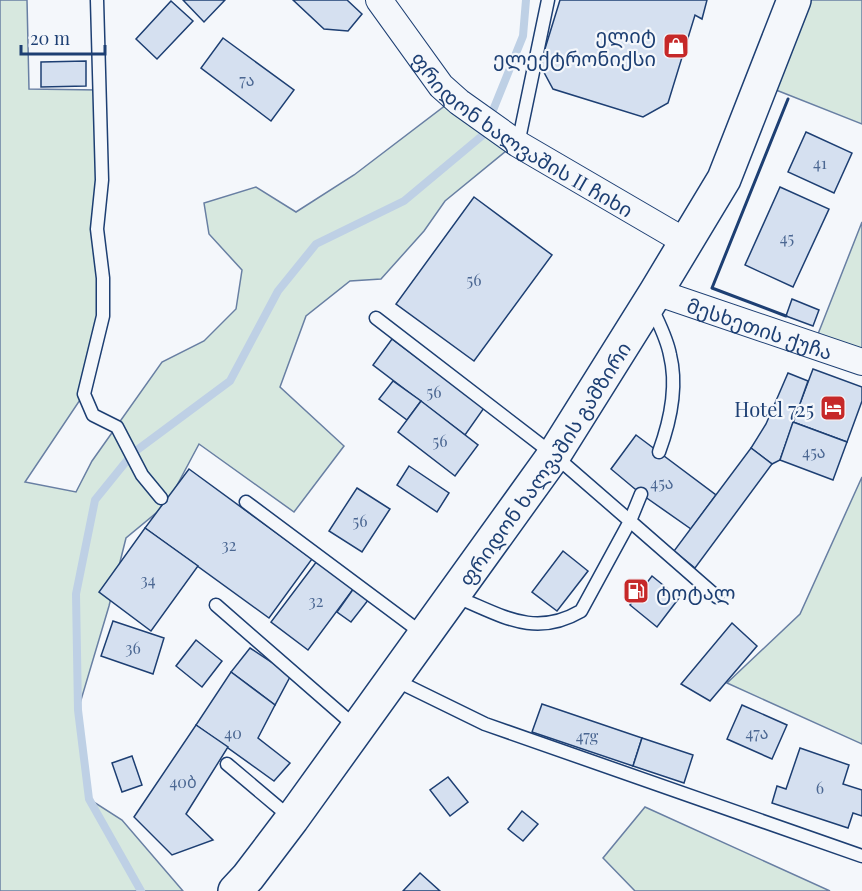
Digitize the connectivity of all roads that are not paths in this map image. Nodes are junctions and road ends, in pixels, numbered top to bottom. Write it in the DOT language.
graph roads {
  1 [pos="97,0"];
  2 [pos="379,0"];
  3 [pos="548,0"];
  4 [pos="794,0"];
  5 [pos="518,144"];
  6 [pos="686,242"];
  7 [pos="653,297"];
  8 [pos="376,318"];
  9 [pos="862,362"];
  10 [pos="659,452"];
  11 [pos="554,455"];
  12 [pos="641,494"];
  13 [pos="161,498"];
  14 [pos="246,502"];
  15 [pos="630,521"];
  16 [pos="453,595"];
  17 [pos="717,597"];
  18 [pos="216,604"];
  19 [pos="425,635"];
  20 [pos="393,679"];
  21 [pos="357,728"];
  22 [pos="228,764"];
  23 [pos="292,819"];
  24 [pos="862,856"];
  25 [pos="234,891"];
  1 -- 13 [label="lane"];
  2 -- 5 [label="street, ფრიდონ ხალვაშის II ჩიხი"];
  3 -- 5 [label="lane"];
  4 -- 6 [label="highway, ფრიდონ ხალვაშის გამზირი"];
  5 -- 6 [label="street, ფრიდონ ხალვაშის II ჩიხი"];
  6 -- 7 [label="highway, ფრიდონ ხალვაშის გამზირი"];
  7 -- 9 [label="street, მესხეთის ქუჩა"];
  7 -- 10 [label="lane"];
  7 -- 11 [label="highway, ფრიდონ ხალვაშის გამზირი"];
  8 -- 11 [label="lane"];
  11 -- 15 [label="lane"];
  11 -- 16 [label="highway, ფრიდონ ხალვაშის გამზირი"];
  12 -- 15 [label="lane"];
  14 -- 19 [label="lane"];
  15 -- 16 [label="lane"];
  15 -- 17 [label="lane"];
  16 -- 19 [label="highway, ფრიდონ ხალვაშის გამზირი"];
  18 -- 21 [label="lane"];
  19 -- 20 [label="highway, ფრიდონ ხალვაშის გამზირი"];
  20 -- 21 [label="highway, ფრიდონ ხალვაშის გამზირი"];
  20 -- 24 [label="lane"];
  21 -- 23 [label="highway, ფრიდონ ხალვაშის გამზირი"];
  22 -- 23 [label="lane"];
  23 -- 25 [label="highway, ფრიდონ ხალვაშის გამზირი"];
}
